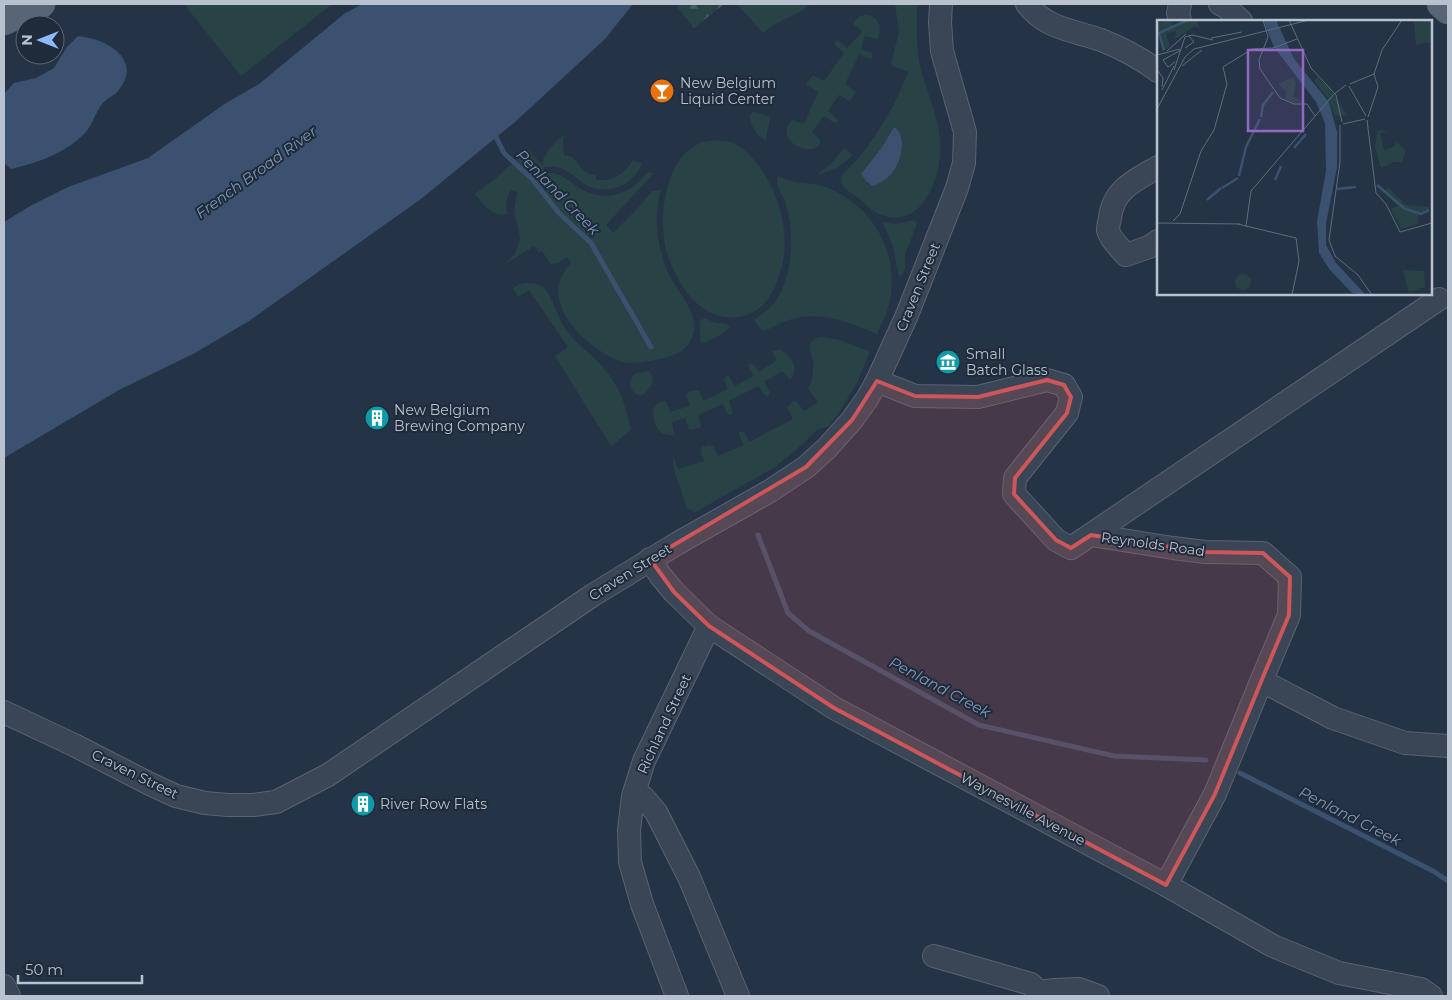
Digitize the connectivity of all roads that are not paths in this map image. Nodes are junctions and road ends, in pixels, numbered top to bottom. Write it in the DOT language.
graph roads {
  1 [pos="41,4"];
  2 [pos="942,4"];
  3 [pos="1027,4"];
  4 [pos="1180,4"];
  5 [pos="1220,4"];
  6 [pos="1442,4"];
  7 [pos="1448,10"];
  8 [pos="1180,20"];
  9 [pos="1240,20"];
  10 [pos="4,21"];
  11 [pos="1157,70"];
  12 [pos="1157,168"];
  13 [pos="1157,242"];
  14 [pos="1439,300"];
  15 [pos="877,381"];
  16 [pos="1091,535"];
  17 [pos="650,559"];
  18 [pos="709,626"];
  19 [pos="1262,681"];
  20 [pos="4,712"];
  21 [pos="1448,746"];
  22 [pos="634,794"];
  23 [pos="1166,885"];
  24 [pos="934,956"];
  25 [pos="4,986"];
  26 [pos="1037,994"];
  27 [pos="9,996"];
  28 [pos="677,996"];
  29 [pos="738,996"];
  30 [pos="1098,996"];
  31 [pos="1431,996"];
  1 -- 10 [label="main road"];
  2 -- 15 [label="street, Craven Street"];
  3 -- 11 [label="street"];
  4 -- 8 [label="street"];
  5 -- 9 [label="street"];
  6 -- 7 [label="main road"];
  12 -- 13 [label="street"];
  14 -- 16 [label="street, Reynolds Road"];
  15 -- 16 [label="street"];
  15 -- 17 [label="street, Craven Street"];
  16 -- 19 [label="street, Reynolds Road"];
  17 -- 18 [label="street, Waynesville Avenue"];
  17 -- 20 [label="street, Craven Street"];
  18 -- 22 [label="street, Richland Street"];
  18 -- 23 [label="street, Waynesville Avenue"];
  19 -- 21 [label="street"];
  19 -- 23 [label="street, Reynolds Road"];
  22 -- 28 [label="street, Richland Street"];
  22 -- 29 [label="street"];
  23 -- 31 [label="street, Waynesville Avenue"];
  24 -- 26 [label="street"];
  25 -- 27 [label="street"];
  26 -- 30 [label="street"];
}
